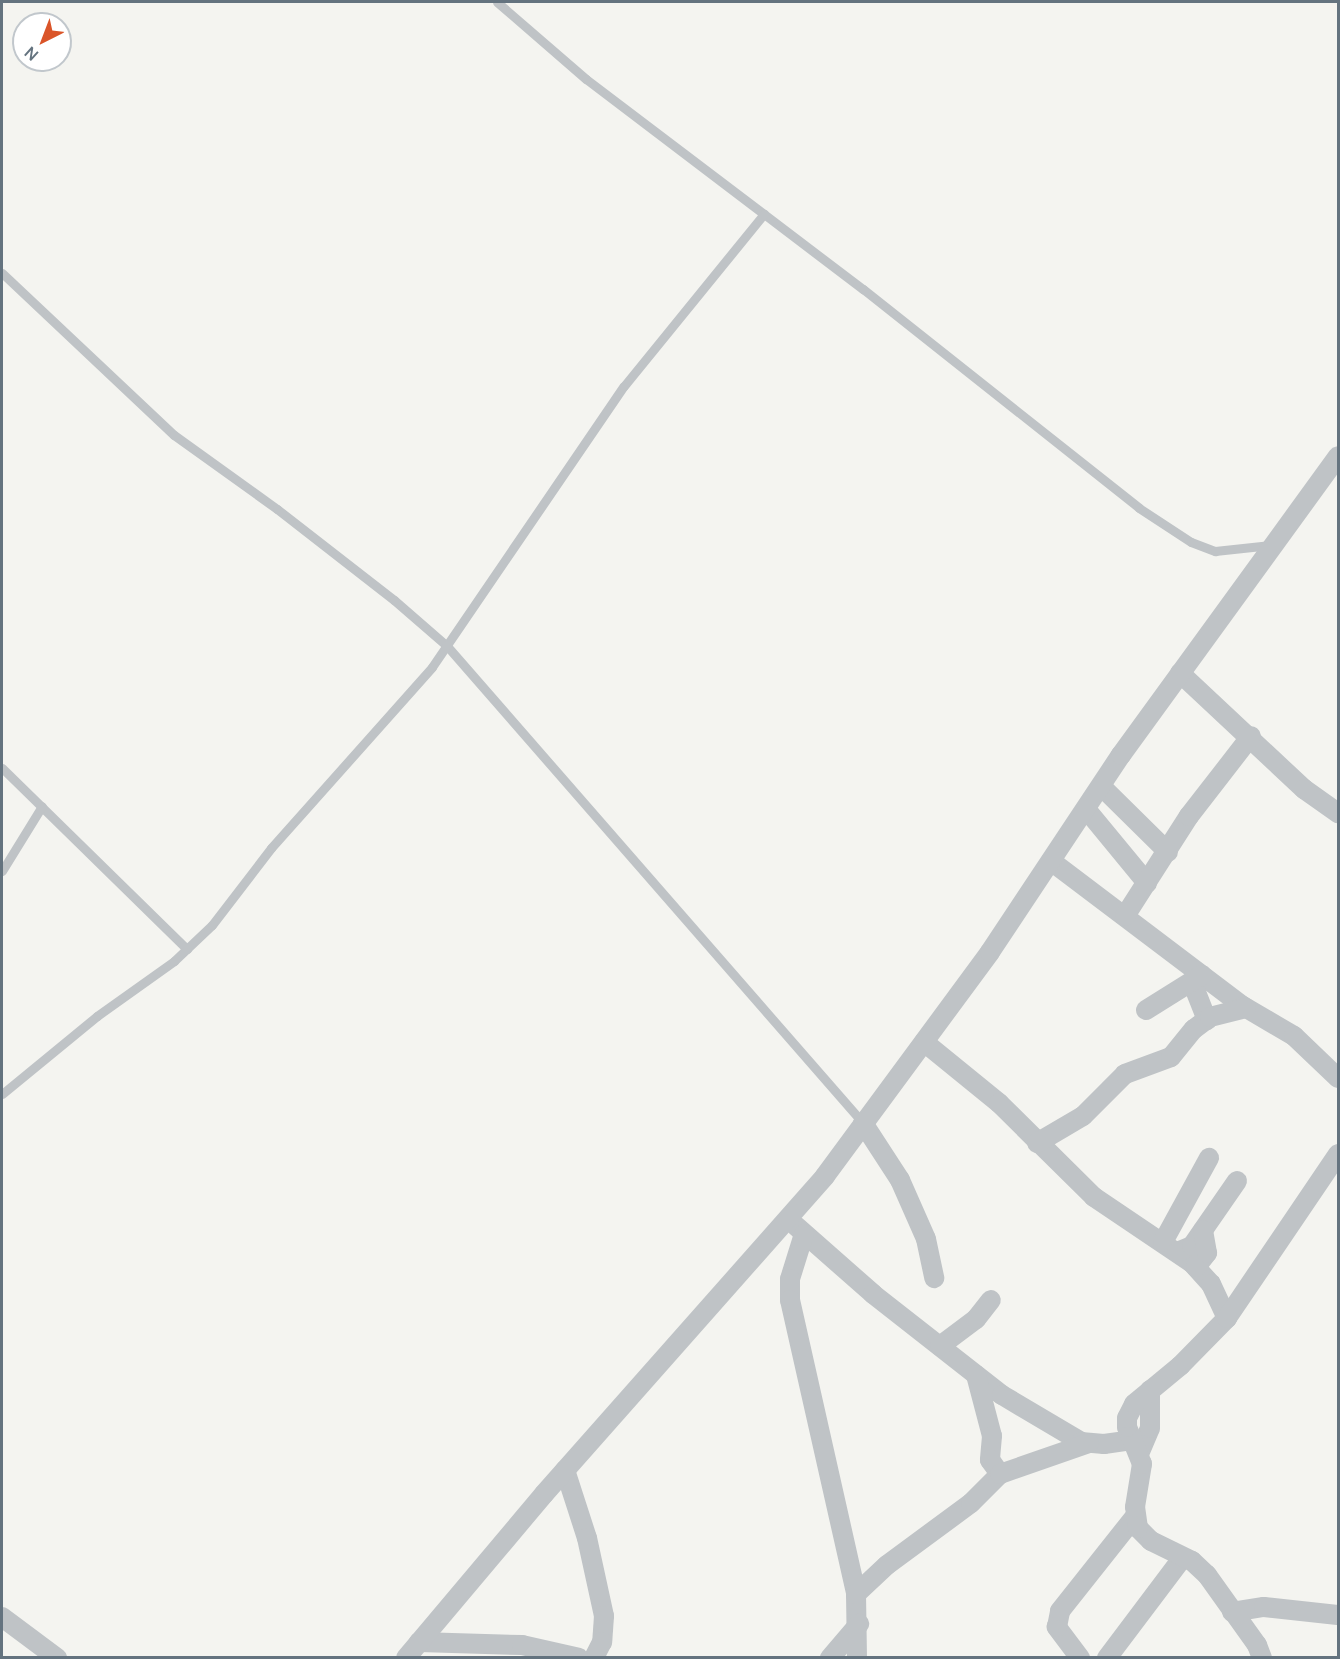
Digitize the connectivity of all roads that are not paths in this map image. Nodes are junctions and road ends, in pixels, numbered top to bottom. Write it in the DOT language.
graph roads {
  1 [pos="497,2"];
  2 [pos="764,214"];
  3 [pos="2,273"];
  4 [pos="1338,456"];
  5 [pos="1276,544"];
  6 [pos="447,646"];
  7 [pos="1180,673"];
  8 [pos="1251,736"];
  9 [pos="2,768"];
  10 [pos="1101,786"];
  11 [pos="42,806"];
  12 [pos="1086,809"];
  13 [pos="1338,813"];
  14 [pos="1168,852"];
  15 [pos="1051,861"];
  16 [pos="2,871"];
  17 [pos="1147,884"];
  18 [pos="1125,916"];
  19 [pos="187,949"];
  20 [pos="1197,978"];
  21 [pos="1246,1008"];
  22 [pos="1146,1010"];
  23 [pos="1207,1020"];
  24 [pos="924,1042"];
  25 [pos="1338,1078"];
  26 [pos="2,1094"];
  27 [pos="863,1123"];
  28 [pos="1037,1143"];
  29 [pos="1338,1154"];
  30 [pos="1209,1158"];
  31 [pos="1238,1181"];
  32 [pos="787,1218"];
  33 [pos="1203,1230"];
  34 [pos="804,1234"];
  35 [pos="1170,1247"];
  36 [pos="1196,1267"];
  37 [pos="934,1278"];
  38 [pos="991,1300"];
  39 [pos="1227,1318"];
  40 [pos="940,1346"];
  41 [pos="976,1375"];
  42 [pos="1089,1443"];
  43 [pos="1135,1447"];
  44 [pos="565,1470"];
  45 [pos="1000,1474"];
  46 [pos="1136,1515"];
  47 [pos="1183,1557"];
  48 [pos="856,1594"];
  49 [pos="1232,1612"];
  50 [pos="1338,1615"];
  51 [pos="2,1617"];
  52 [pos="859,1624"];
  53 [pos="419,1642"];
  54 [pos="57,1658"];
  55 [pos="406,1658"];
  56 [pos="579,1658"];
  57 [pos="594,1658"];
  58 [pos="830,1658"];
  59 [pos="857,1658"];
  60 [pos="1080,1658"];
  61 [pos="1107,1658"];
  62 [pos="1262,1658"];
  1 -- 2 [label="lane"];
  2 -- 5 [label="lane"];
  2 -- 6 [label="lane"];
  3 -- 6 [label="lane"];
  4 -- 5 [label="street"];
  5 -- 7 [label="street"];
  6 -- 19 [label="lane"];
  6 -- 27 [label="lane"];
  7 -- 8 [label="street"];
  7 -- 10 [label="street"];
  8 -- 13 [label="street"];
  8 -- 14 [label="street"];
  9 -- 11 [label="lane"];
  10 -- 12 [label="street"];
  10 -- 14 [label="street"];
  11 -- 16 [label="lane"];
  11 -- 19 [label="lane"];
  12 -- 15 [label="street"];
  12 -- 17 [label="street"];
  14 -- 17 [label="street"];
  15 -- 18 [label="street"];
  15 -- 24 [label="street"];
  17 -- 18 [label="street"];
  18 -- 20 [label="street"];
  19 -- 26 [label="lane"];
  20 -- 21 [label="street"];
  20 -- 22 [label="street"];
  20 -- 23 [label="street"];
  21 -- 23 [label="street"];
  21 -- 25 [label="street"];
  23 -- 28 [label="street"];
  24 -- 27 [label="street"];
  24 -- 28 [label="street"];
  27 -- 32 [label="street"];
  27 -- 37 [label="street"];
  28 -- 35 [label="street"];
  29 -- 39 [label="street"];
  30 -- 35 [label="street"];
  31 -- 33 [label="street"];
  32 -- 34 [label="street"];
  32 -- 44 [label="street"];
  33 -- 35 [label="street"];
  33 -- 36 [label="street"];
  34 -- 40 [label="street"];
  34 -- 48 [label="street"];
  35 -- 36 [label="street"];
  36 -- 39 [label="street"];
  38 -- 40 [label="street"];
  39 -- 43 [label="street"];
  40 -- 41 [label="street"];
  41 -- 42 [label="street"];
  41 -- 45 [label="street"];
  42 -- 43 [label="street"];
  42 -- 45 [label="street"];
  43 -- 46 [label="street"];
  44 -- 53 [label="street"];
  44 -- 57 [label="street"];
  45 -- 48 [label="street"];
  46 -- 47 [label="street"];
  46 -- 60 [label="street"];
  47 -- 49 [label="street"];
  47 -- 61 [label="street"];
  48 -- 52 [label="street"];
  49 -- 50 [label="street"];
  49 -- 62 [label="street"];
  51 -- 54 [label="street"];
  52 -- 58 [label="street"];
  52 -- 59 [label="street"];
  53 -- 55 [label="street"];
  53 -- 56 [label="street"];
}
